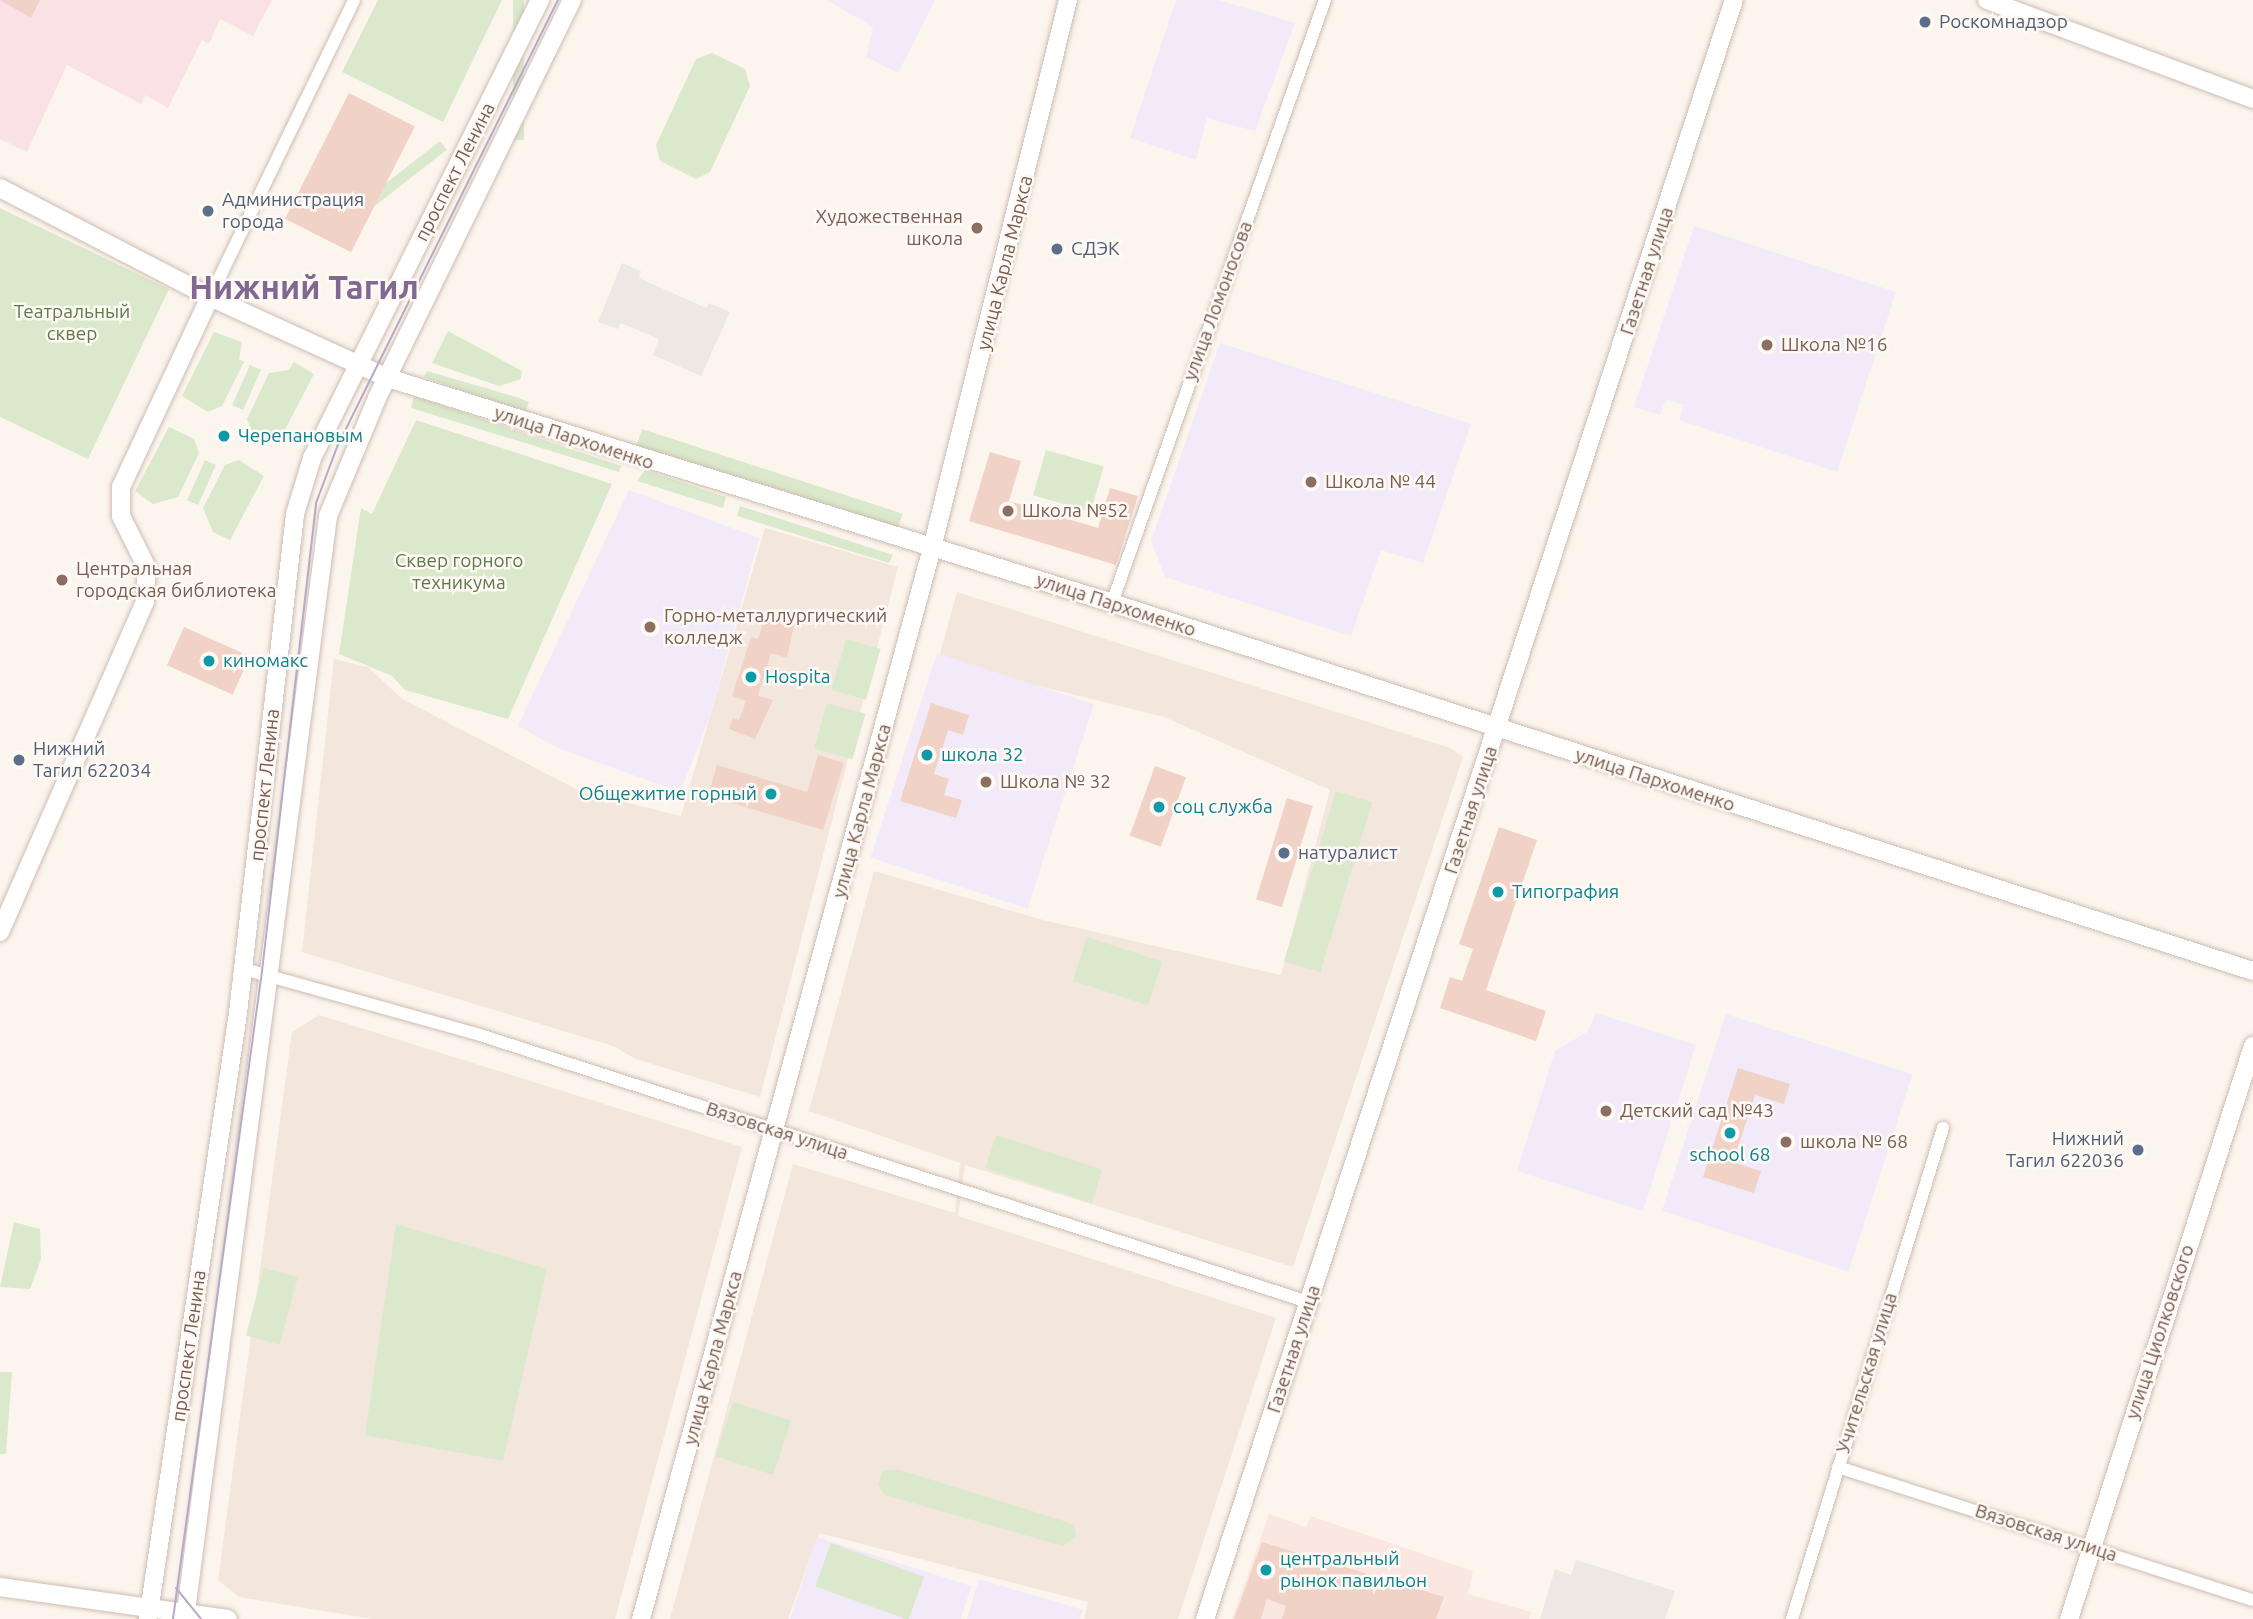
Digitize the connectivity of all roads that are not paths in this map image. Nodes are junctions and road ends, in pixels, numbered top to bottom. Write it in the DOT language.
graph roads {
  1 [pos="354,0"];
  2 [pos="540,0"];
  3 [pos="572,0"];
  4 [pos="1068,0"];
  5 [pos="1325,0"];
  6 [pos="1734,0"];
  7 [pos="1987,0"];
  8 [pos="2253,99"];
  9 [pos="0,188"];
  10 [pos="210,297"];
  11 [pos="357,366"];
  12 [pos="387,378"];
  13 [pos="932,548"];
  14 [pos="1112,603"];
  15 [pos="1498,727"];
  16 [pos="0,932"];
  17 [pos="244,969"];
  18 [pos="2253,971"];
  19 [pos="271,972"];
  20 [pos="2253,1046"];
  21 [pos="1943,1128"];
  22 [pos="776,1130"];
  23 [pos="1308,1302"];
  24 [pos="1838,1467"];
  25 [pos="2090,1548"];
  26 [pos="0,1587"];
  27 [pos="2253,1600"];
  28 [pos="149,1613"];
  29 [pos="186,1615"];
  30 [pos="228,1619"];
  31 [pos="641,1619"];
  32 [pos="1205,1619"];
  33 [pos="1792,1619"];
  34 [pos="2069,1619"];
  1 -- 10 [label="street"];
  2 -- 11 [label="main road, проспект Ленина"];
  3 -- 12 [label="main road, проспект Ленина"];
  4 -- 13 [label="main road, улица Карла Маркса"];
  5 -- 14 [label="street, улица Ломоносова"];
  6 -- 15 [label="main road, Газетная улица"];
  7 -- 8 [label="main road"];
  9 -- 10 [label="main road, улица Пархоменко"];
  10 -- 11 [label="main road, улица Пархоменко"];
  10 -- 16 [label="main road"];
  11 -- 12 [label="main road, улица Пархоменко"];
  11 -- 17 [label="main road, проспект Ленина"];
  12 -- 13 [label="main road, улица Пархоменко"];
  12 -- 19 [label="main road, проспект Ленина"];
  13 -- 14 [label="main road, улица Пархоменко"];
  13 -- 22 [label="main road, улица Карла Маркса"];
  14 -- 15 [label="main road, улица Пархоменко"];
  15 -- 18 [label="main road, улица Пархоменко"];
  15 -- 23 [label="main road, Газетная улица"];
  17 -- 19 [label="street, Вязовская улица"];
  17 -- 28 [label="main road, проспект Ленина"];
  19 -- 22 [label="street, Вязовская улица"];
  19 -- 29 [label="main road, проспект Ленина"];
  20 -- 25 [label="main road, улица Циолковского"];
  21 -- 24 [label="street, Учительская улица"];
  22 -- 23 [label="street, Вязовская улица"];
  22 -- 31 [label="main road, улица Карла Маркса"];
  23 -- 32 [label="main road, Газетная улица"];
  24 -- 25 [label="street, Вязовская улица"];
  24 -- 33 [label="street, Учительская улица"];
  25 -- 27 [label="street, Вязовская улица"];
  25 -- 34 [label="main road, улица Циолковского"];
  26 -- 28 [label="main road"];
  28 -- 29 [label="main road"];
  29 -- 30 [label="main road"];
}
